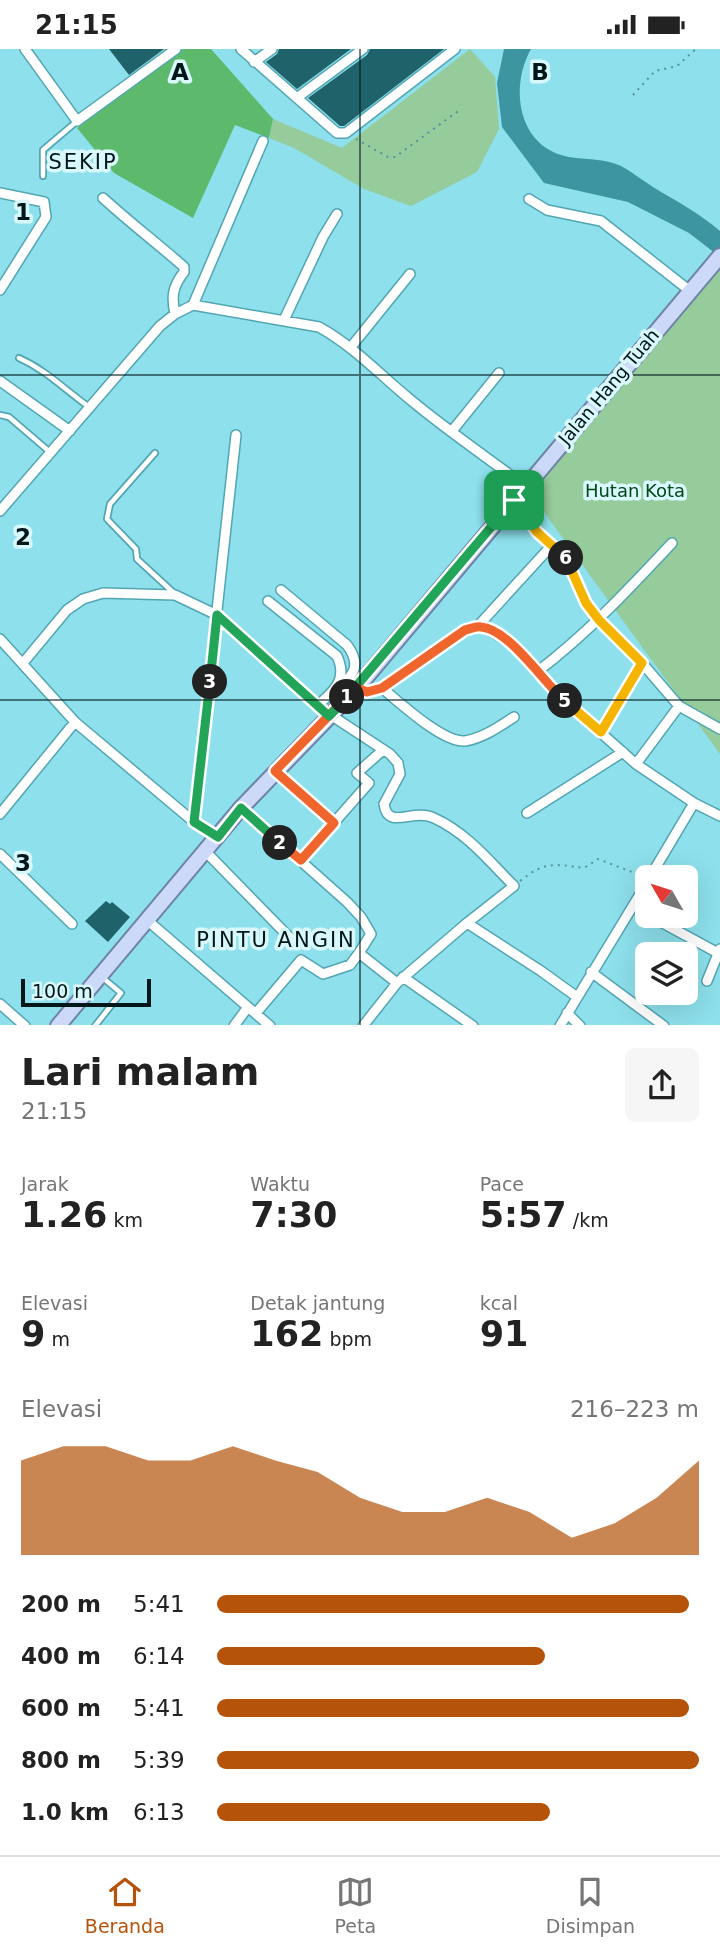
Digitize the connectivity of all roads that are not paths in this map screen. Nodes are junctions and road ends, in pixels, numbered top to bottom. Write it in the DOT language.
graph roads {
  1 [pos="25,49"];
  2 [pos="241,49"];
  3 [pos="272,49"];
  4 [pos="363,49"];
  5 [pos="455,49"];
  6 [pos="174,50"];
  7 [pos="254,62"];
  8 [pos="298,97"];
  9 [pos="77,121"];
  10 [pos="263,141"];
  11 [pos="43,176"];
  12 [pos="0,193"];
  13 [pos="103,198"];
  14 [pos="529,199"];
  15 [pos="337,213"];
  16 [pos="720,256"];
  17 [pos="410,274"];
  18 [pos="0,290"];
  19 [pos="690,291"];
  20 [pos="193,305"];
  21 [pos="175,314"];
  22 [pos="284,320"];
  23 [pos="351,347"];
  24 [pos="19,358"];
  25 [pos="499,373"];
  26 [pos="0,381"];
  27 [pos="89,407"];
  28 [pos="0,415"];
  29 [pos="70,431"];
  30 [pos="452,431"];
  31 [pos="236,435"];
  32 [pos="51,453"];
  33 [pos="155,453"];
  34 [pos="525,485"];
  35 [pos="514,500"];
  36 [pos="0,511"];
  37 [pos="672,543"];
  38 [pos="552,545"];
  39 [pos="281,590"];
  40 [pos="175,595"];
  41 [pos="268,601"];
  42 [pos="217,615"];
  43 [pos="599,620"];
  44 [pos="478,626"];
  45 [pos="0,639"];
  46 [pos="23,663"];
  47 [pos="642,663"];
  48 [pos="537,672"];
  49 [pos="357,688"];
  50 [pos="382,688"];
  51 [pos="330,695"];
  52 [pos="317,706"];
  53 [pos="679,706"];
  54 [pos="329,716"];
  55 [pos="514,717"];
  56 [pos="75,722"];
  57 [pos="720,729"];
  58 [pos="601,732"];
  59 [pos="383,750"];
  60 [pos="623,752"];
  61 [pos="636,764"];
  62 [pos="275,771"];
  63 [pos="694,803"];
  64 [pos="241,808"];
  65 [pos="527,813"];
  66 [pos="0,814"];
  67 [pos="720,816"];
  68 [pos="194,822"];
  69 [pos="334,823"];
  70 [pos="218,837"];
  71 [pos="205,851"];
  72 [pos="0,853"];
  73 [pos="301,860"];
  74 [pos="656,865"];
  75 [pos="635,900"];
  76 [pos="631,907"];
  77 [pos="635,909"];
  78 [pos="147,920"];
  79 [pos="467,923"];
  80 [pos="72,924"];
  81 [pos="674,928"];
  82 [pos="290,939"];
  83 [pos="719,951"];
  84 [pos="359,953"];
  85 [pos="591,972"];
  86 [pos="100,976"];
  87 [pos="400,980"];
  88 [pos="706,981"];
  89 [pos="577,997"];
  90 [pos="0,1005"];
  91 [pos="252,1010"];
  92 [pos="567,1013"];
  93 [pos="66,1023"];
  94 [pos="25,1025"];
  95 [pos="94,1025"];
  96 [pos="234,1025"];
  97 [pos="270,1025"];
  98 [pos="363,1025"];
  99 [pos="473,1025"];
  100 [pos="560,1025"];
  101 [pos="580,1025"];
  102 [pos="664,1025"];
  1 -- 9 [label="street"];
  2 -- 7 [label="street"];
  3 -- 7 [label="street"];
  4 -- 8 [label="street"];
  5 -- 8 [label="street"];
  6 -- 9 [label="street"];
  7 -- 8 [label="street"];
  9 -- 11 [label="lane"];
  10 -- 20 [label="street"];
  12 -- 18 [label="street"];
  13 -- 21 [label="street"];
  14 -- 19 [label="street"];
  15 -- 22 [label="street"];
  16 -- 19 [label="main road, Jalan Hang Tuah"];
  17 -- 23 [label="street"];
  19 -- 34 [label="main road, Jalan Hang Tuah"];
  20 -- 21 [label="street"];
  20 -- 22 [label="street"];
  21 -- 27 [label="street"];
  22 -- 23 [label="street"];
  23 -- 30 [label="street"];
  24 -- 27 [label="lane"];
  25 -- 30 [label="street"];
  26 -- 29 [label="street"];
  27 -- 29 [label="street"];
  28 -- 32 [label="lane"];
  29 -- 32 [label="street"];
  30 -- 34 [label="street"];
  31 -- 42 [label="street"];
  32 -- 36 [label="street"];
  33 -- 40 [label="lane"];
  34 -- 35 [label="main road, Jalan Hang Tuah"];
  35 -- 38 [label="street"];
  35 -- 49 [label="main road, Jalan Hang Tuah"];
  37 -- 43 [label="street"];
  38 -- 43 [label="street"];
  38 -- 44 [label="street"];
  39 -- 51 [label="street"];
  40 -- 42 [label="street"];
  40 -- 46 [label="street"];
  41 -- 51 [label="street"];
  42 -- 52 [label="street"];
  42 -- 68 [label="street"];
  43 -- 47 [label="street"];
  43 -- 48 [label="street"];
  44 -- 48 [label="street"];
  44 -- 50 [label="street"];
  45 -- 46 [label="street"];
  46 -- 56 [label="street"];
  47 -- 53 [label="street"];
  47 -- 58 [label="street"];
  48 -- 58 [label="street"];
  49 -- 50 [label="street"];
  49 -- 54 [label="main road, Jalan Hang Tuah"];
  50 -- 55 [label="street"];
  51 -- 52 [label="street"];
  52 -- 54 [label="street"];
  53 -- 57 [label="street"];
  53 -- 61 [label="street"];
  54 -- 59 [label="street"];
  54 -- 62 [label="main road, Jalan Hang Tuah"];
  56 -- 66 [label="street"];
  56 -- 68 [label="street"];
  58 -- 60 [label="street"];
  59 -- 69 [label="street"];
  59 -- 79 [label="street"];
  60 -- 61 [label="street"];
  60 -- 65 [label="street"];
  61 -- 63 [label="street"];
  62 -- 64 [label="main road, Jalan Hang Tuah"];
  62 -- 69 [label="street"];
  63 -- 67 [label="street"];
  63 -- 74 [label="street"];
  64 -- 70 [label="main road, Jalan Hang Tuah"];
  64 -- 73 [label="street"];
  68 -- 70 [label="street"];
  69 -- 73 [label="street"];
  70 -- 71 [label="main road, Jalan Hang Tuah"];
  71 -- 78 [label="main road, Jalan Hang Tuah"];
  71 -- 82 [label="street"];
  72 -- 80 [label="street"];
  73 -- 84 [label="street"];
  75 -- 76 [label="street"];
  76 -- 77 [label="street"];
  76 -- 85 [label="street"];
  78 -- 86 [label="main road, Jalan Hang Tuah"];
  78 -- 91 [label="street"];
  79 -- 87 [label="street"];
  79 -- 89 [label="street"];
  81 -- 83 [label="street"];
  83 -- 88 [label="street"];
  84 -- 87 [label="street"];
  84 -- 91 [label="street"];
  85 -- 89 [label="street"];
  85 -- 102 [label="street"];
  86 -- 93 [label="main road, Jalan Hang Tuah"];
  86 -- 95 [label="lane"];
  87 -- 98 [label="street"];
  87 -- 99 [label="street"];
  89 -- 92 [label="street"];
  90 -- 94 [label="street"];
  91 -- 96 [label="street"];
  91 -- 97 [label="street"];
  92 -- 100 [label="street"];
  92 -- 101 [label="street"];
}
